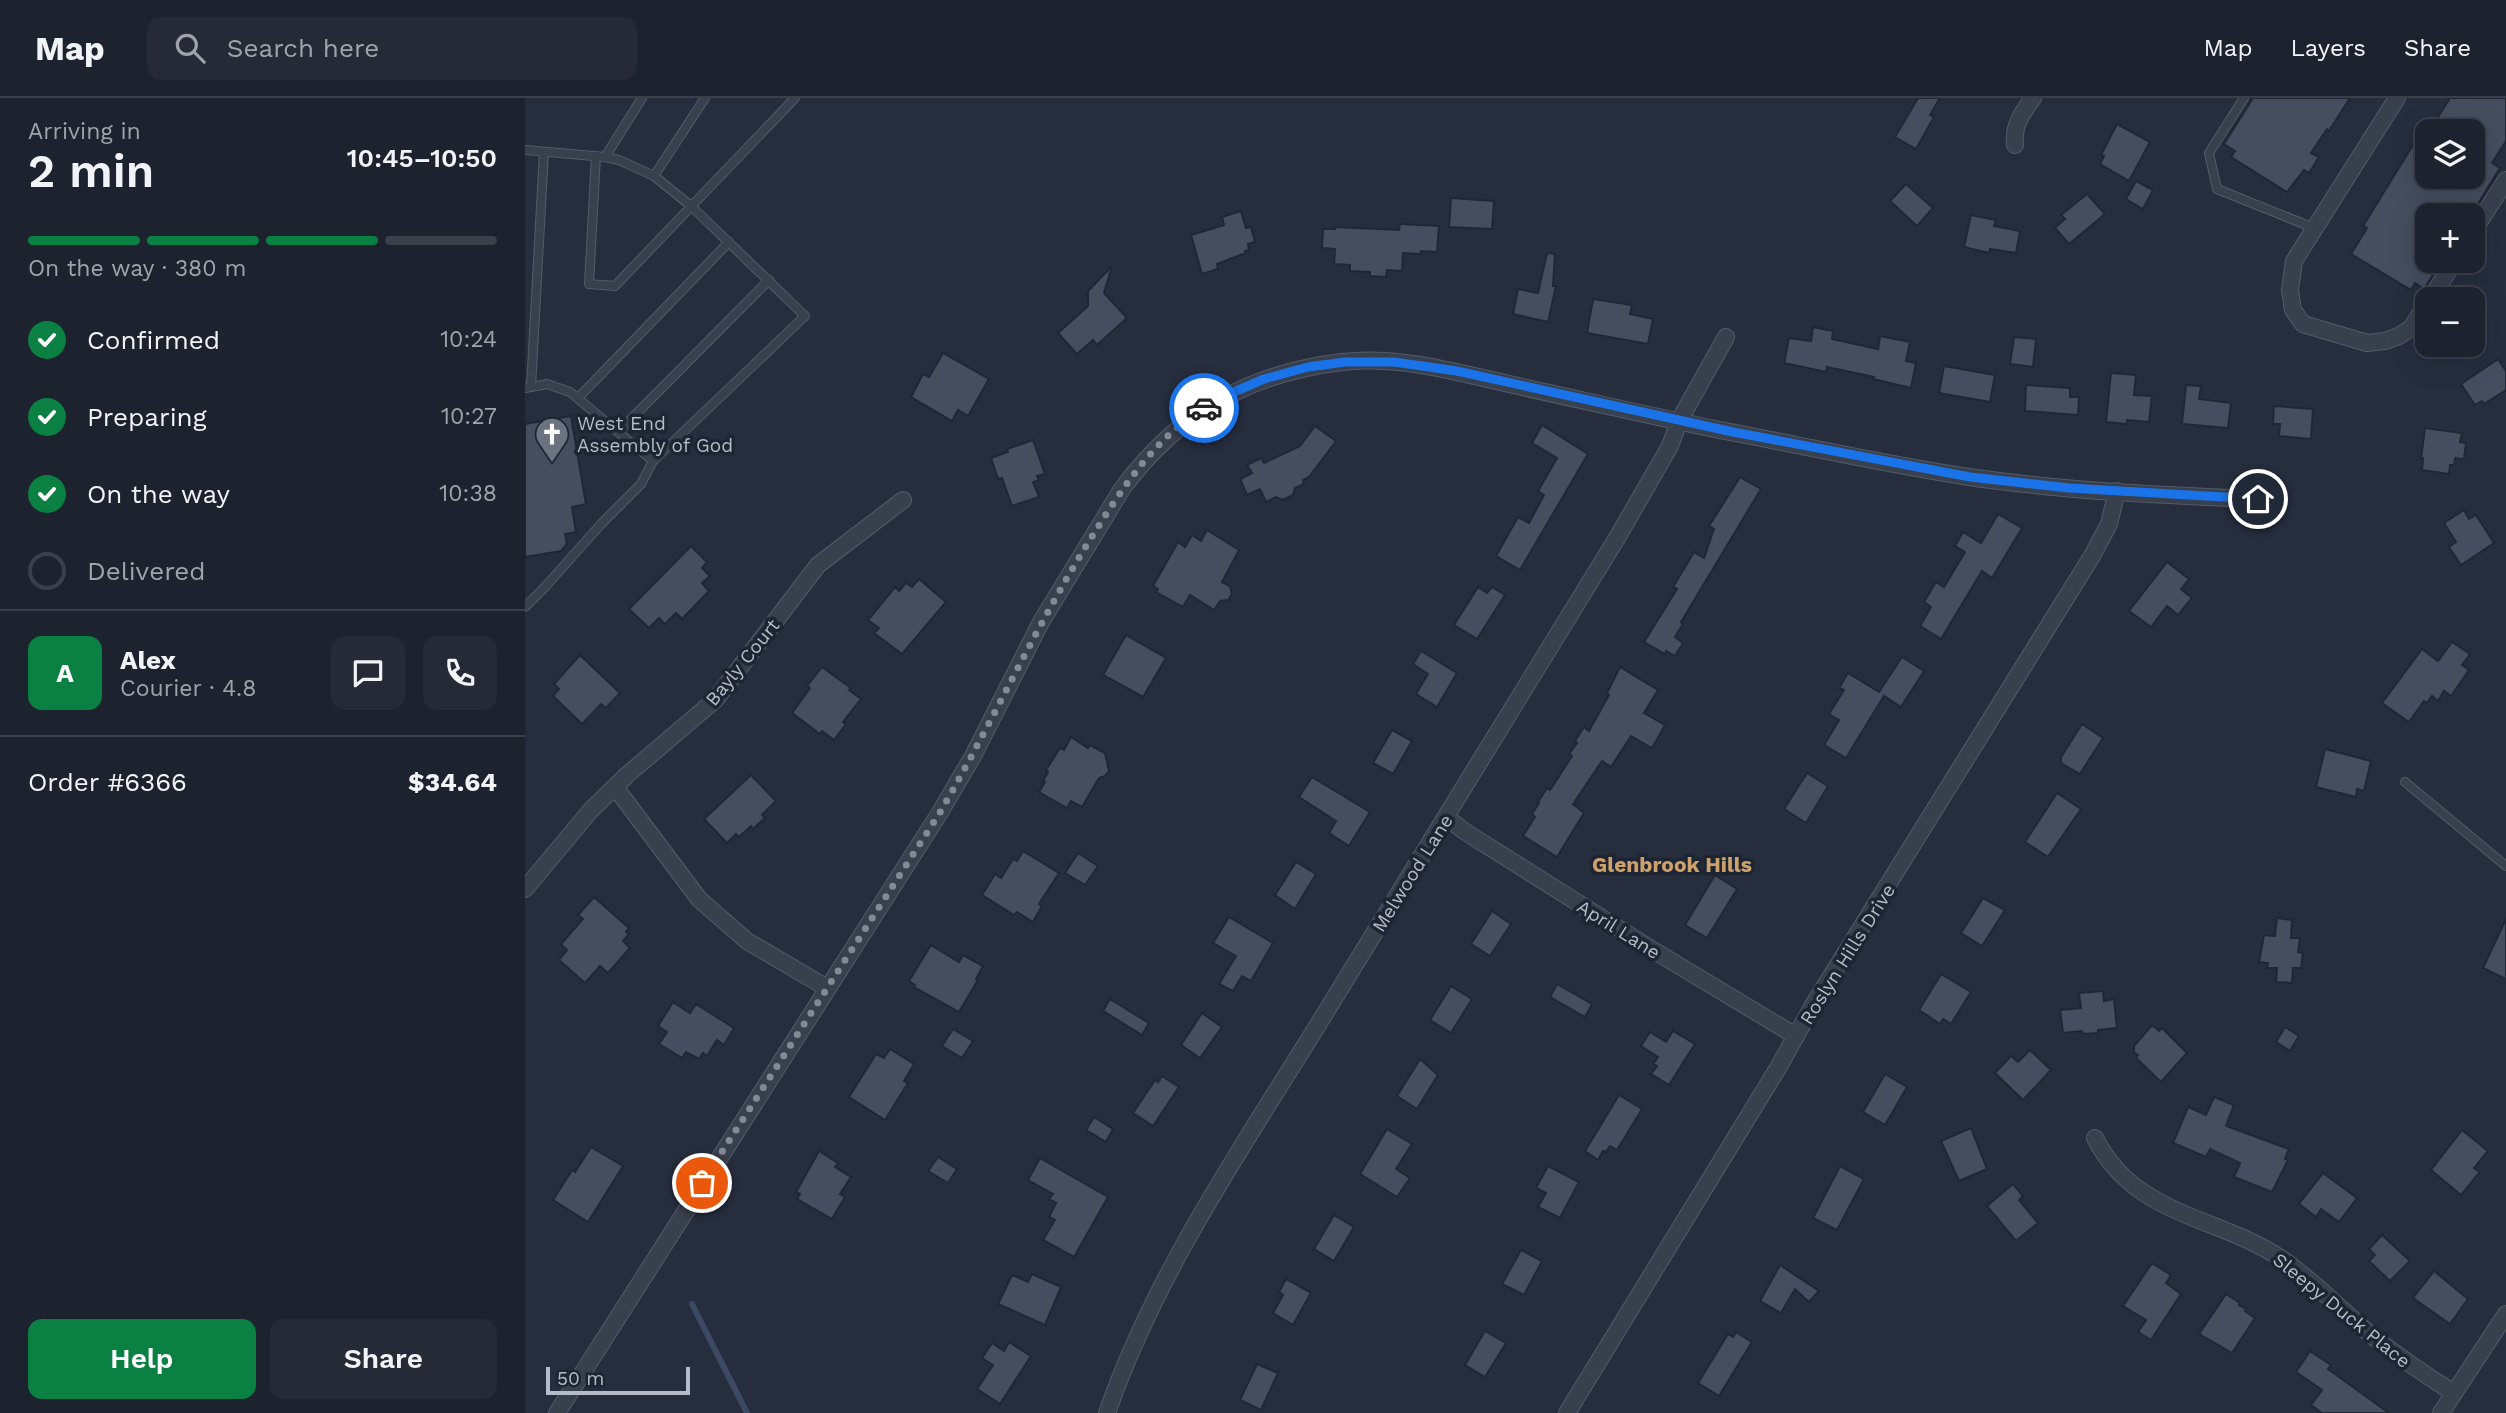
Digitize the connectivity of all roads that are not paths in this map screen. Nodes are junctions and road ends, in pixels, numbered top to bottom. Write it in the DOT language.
graph roads {
  1 [pos="642,98"];
  2 [pos="705,98"];
  3 [pos="795,98"];
  4 [pos="2033,98"];
  5 [pos="2244,98"];
  6 [pos="2397,98"];
  7 [pos="2015,145"];
  8 [pos="525,150"];
  9 [pos="544,152"];
  10 [pos="601,156"];
  11 [pos="654,176"];
  12 [pos="2506,180"];
  13 [pos="691,206"];
  14 [pos="2485,213"];
  15 [pos="2315,229"];
  16 [pos="729,242"];
  17 [pos="769,280"];
  18 [pos="2415,322"];
  19 [pos="1726,337"];
  20 [pos="528,387"];
  21 [pos="578,398"];
  22 [pos="1679,421"];
  23 [pos="619,431"];
  24 [pos="653,461"];
  25 [pos="2117,491"];
  26 [pos="903,500"];
  27 [pos="2279,500"];
  28 [pos="525,607"];
  29 [pos="2405,782"];
  30 [pos="615,787"];
  31 [pos="1446,817"];
  32 [pos="2506,866"];
  33 [pos="525,889"];
  34 [pos="827,988"];
  35 [pos="1796,1036"];
  36 [pos="2095,1138"];
  37 [pos="2506,1314"];
  38 [pos="2454,1393"];
  39 [pos="557,1413"];
  40 [pos="1107,1413"];
  41 [pos="1567,1413"];
  42 [pos="2441,1413"];
  1 -- 10 [label="lane"];
  2 -- 11 [label="lane"];
  3 -- 13 [label="lane"];
  4 -- 7 [label="street"];
  5 -- 15 [label="lane"];
  6 -- 15 [label="street"];
  8 -- 9 [label="lane"];
  9 -- 10 [label="lane"];
  9 -- 20 [label="lane"];
  10 -- 11 [label="lane"];
  10 -- 13 [label="lane"];
  11 -- 13 [label="lane"];
  12 -- 14 [label="street"];
  13 -- 16 [label="lane"];
  15 -- 18 [label="street"];
  16 -- 17 [label="lane"];
  16 -- 21 [label="lane"];
  17 -- 23 [label="lane"];
  17 -- 24 [label="lane"];
  19 -- 22 [label="street, Melwood Lane"];
  20 -- 21 [label="lane"];
  21 -- 23 [label="lane"];
  22 -- 25 [label="street"];
  22 -- 31 [label="street, Melwood Lane"];
  22 -- 34 [label="street"];
  23 -- 24 [label="lane"];
  24 -- 28 [label="lane"];
  25 -- 27 [label="street"];
  25 -- 35 [label="street, Roslyn Hills Drive"];
  26 -- 30 [label="street, Bayly Court"];
  29 -- 32 [label="lane"];
  30 -- 33 [label="street, Bayly Court"];
  30 -- 34 [label="street"];
  31 -- 35 [label="street, April Lane"];
  31 -- 40 [label="street, Melwood Lane"];
  34 -- 39 [label="street"];
  35 -- 41 [label="street, Roslyn Hills Drive"];
  36 -- 38 [label="street, Sleepy Duck Place"];
  37 -- 38 [label="street"];
  38 -- 42 [label="street"];
}
